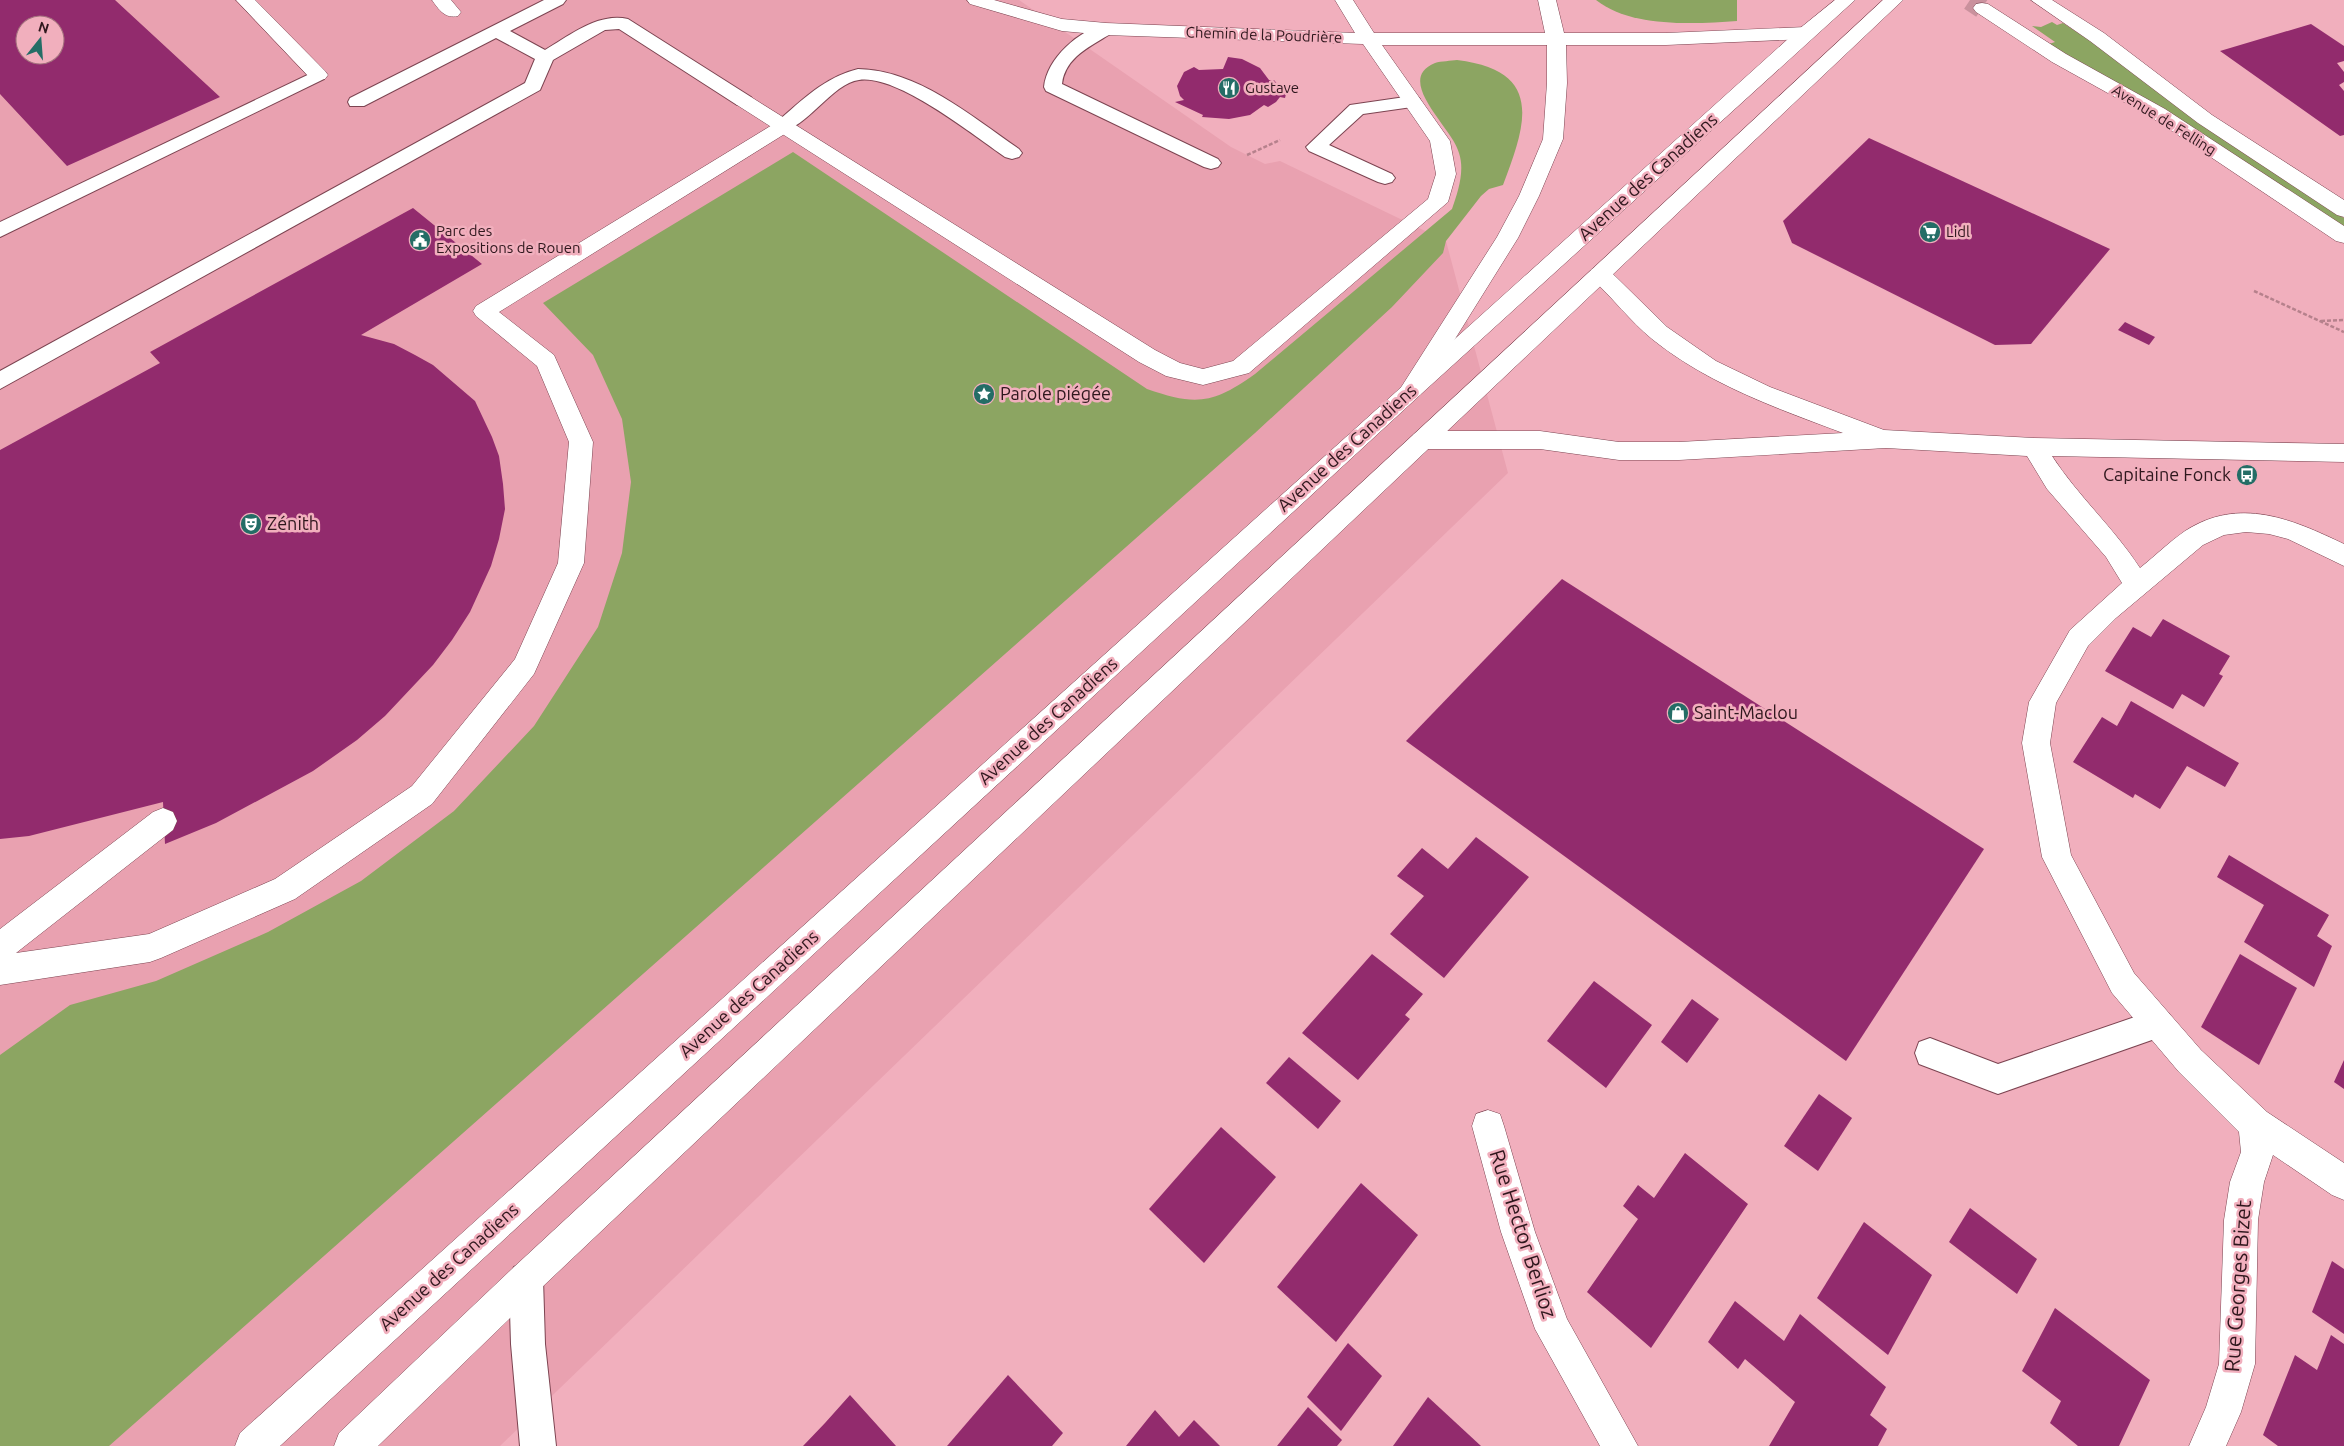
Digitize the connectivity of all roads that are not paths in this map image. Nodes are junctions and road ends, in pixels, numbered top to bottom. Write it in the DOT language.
graph roads {
  1 [pos="245,0"];
  2 [pos="557,0"];
  3 [pos="976,0"];
  4 [pos="1344,0"];
  5 [pos="1548,0"];
  6 [pos="1846,0"];
  7 [pos="1894,0"];
  8 [pos="2040,0"];
  9 [pos="1982,8"];
  10 [pos="1106,29"];
  11 [pos="496,31"];
  12 [pos="1806,34"];
  13 [pos="1369,39"];
  14 [pos="1556,39"];
  15 [pos="545,57"];
  16 [pos="318,75"];
  17 [pos="744,101"];
  18 [pos="357,102"];
  19 [pos="1412,102"];
  20 [pos="784,126"];
  21 [pos="1012,153"];
  22 [pos="1211,163"];
  23 [pos="1385,178"];
  24 [pos="2344,210"];
  25 [pos="0,230"];
  26 [pos="2344,236"];
  27 [pos="1600,274"];
  28 [pos="0,381"];
  29 [pos="1412,390"];
  30 [pos="1886,439"];
  31 [pos="1422,440"];
  32 [pos="2034,448"];
  33 [pos="2344,453"];
  34 [pos="2344,556"];
  35 [pos="2138,586"];
  36 [pos="163,821"];
  37 [pos="0,947"];
  38 [pos="0,970"];
  39 [pos="2158,1024"];
  40 [pos="1930,1053"];
  41 [pos="2255,1124"];
  42 [pos="1488,1126"];
  43 [pos="2344,1183"];
  44 [pos="526,1279"];
  45 [pos="253,1446"];
  46 [pos="352,1446"];
  47 [pos="538,1446"];
  48 [pos="1620,1446"];
  49 [pos="2207,1446"];
  1 -- 16 [label="street"];
  2 -- 11 [label="lane"];
  3 -- 10 [label="street, Chemin de la Poudrière"];
  4 -- 13 [label="street"];
  5 -- 14 [label="street"];
  6 -- 12 [label="street, Avenue des Canadiens"];
  7 -- 27 [label="street, Avenue des Canadiens"];
  8 -- 24 [label="street, Avenue de Felling"];
  9 -- 26 [label="street, Avenue de Felling"];
  10 -- 13 [label="street, Chemin de la Poudrière"];
  10 -- 22 [label="lane"];
  11 -- 15 [label="lane"];
  11 -- 18 [label="lane"];
  12 -- 14 [label="street, Chemin de la Poudrière"];
  12 -- 29 [label="street, Avenue des Canadiens"];
  13 -- 14 [label="street, Chemin de la Poudrière"];
  13 -- 19 [label="street"];
  14 -- 29 [label="street"];
  15 -- 17 [label="lane"];
  15 -- 28 [label="lane"];
  16 -- 25 [label="lane"];
  17 -- 20 [label="street"];
  19 -- 20 [label="street"];
  19 -- 23 [label="lane"];
  20 -- 21 [label="lane"];
  20 -- 38 [label="street"];
  27 -- 30 [label="street"];
  27 -- 31 [label="street, Avenue des Canadiens"];
  29 -- 45 [label="street, Avenue des Canadiens"];
  30 -- 31 [label="street"];
  30 -- 32 [label="street"];
  31 -- 44 [label="street, Avenue des Canadiens"];
  32 -- 33 [label="street"];
  32 -- 35 [label="street"];
  34 -- 35 [label="street"];
  35 -- 39 [label="street"];
  36 -- 37 [label="street"];
  39 -- 40 [label="lane"];
  39 -- 41 [label="street"];
  41 -- 43 [label="street"];
  41 -- 49 [label="street, Rue Georges Bizet"];
  42 -- 48 [label="street, Rue Hector Berlioz"];
  44 -- 46 [label="street, Avenue des Canadiens"];
  44 -- 47 [label="lane"];
}
